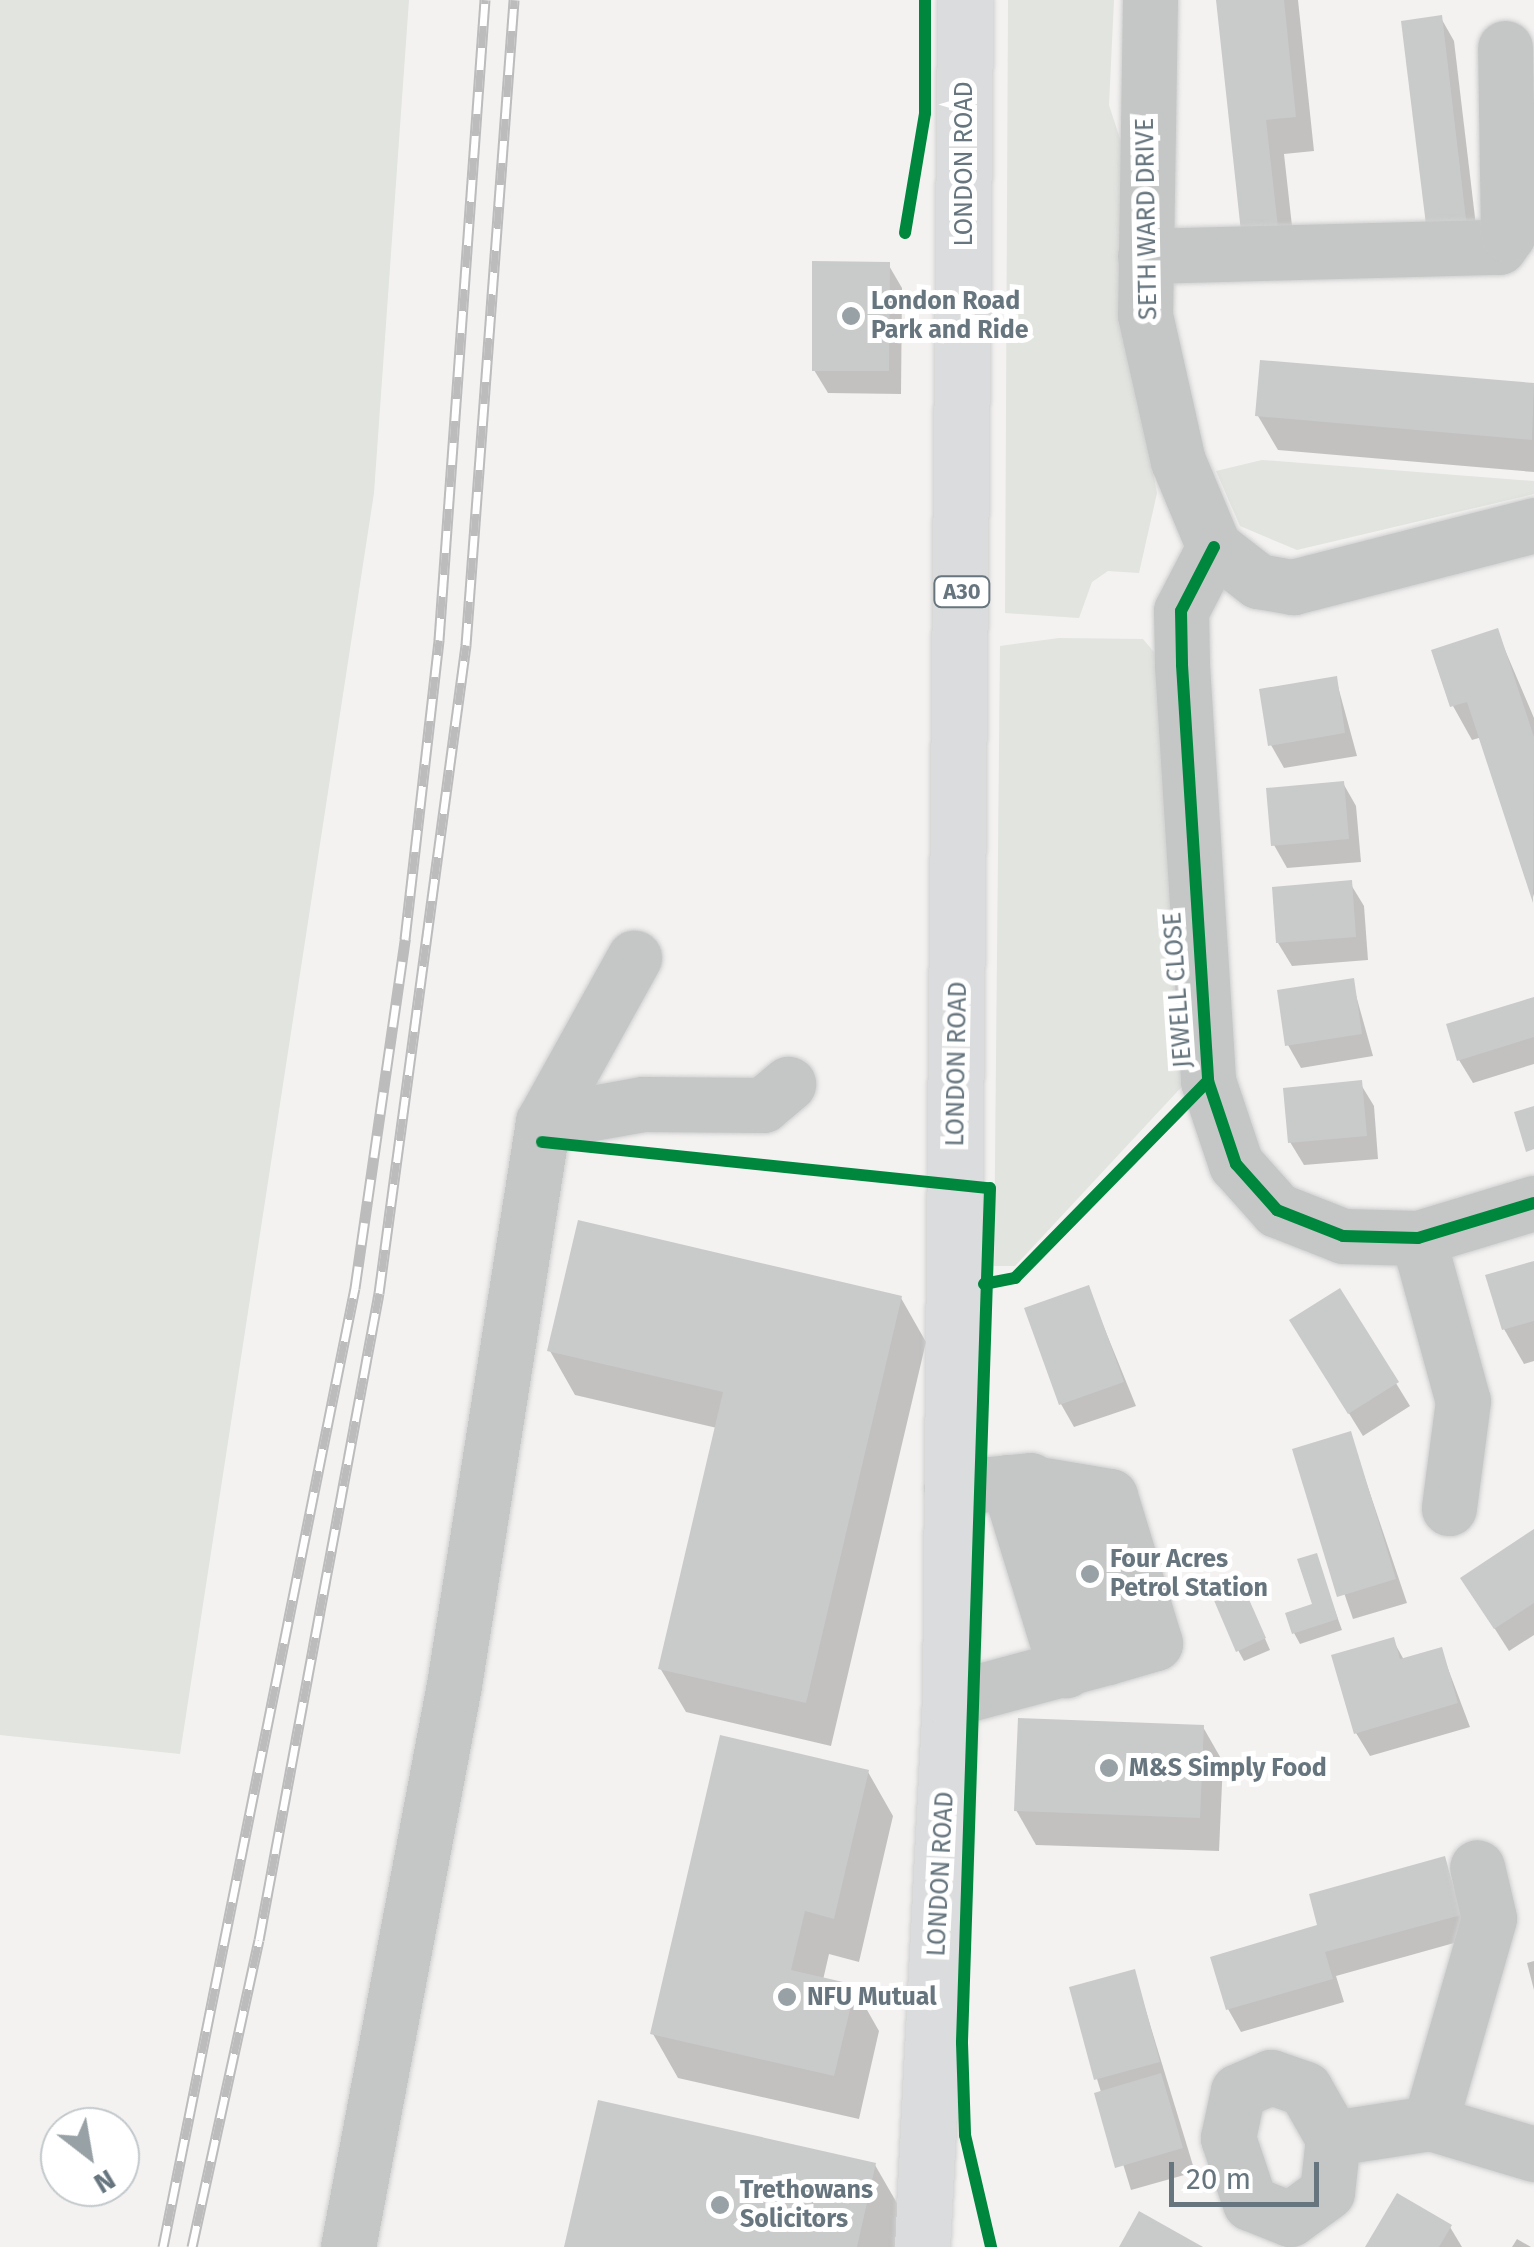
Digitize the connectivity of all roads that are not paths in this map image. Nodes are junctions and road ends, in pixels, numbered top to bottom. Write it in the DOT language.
graph roads {
  1 [pos="964,0"];
  2 [pos="1150,0"];
  3 [pos="1506,48"];
  4 [pos="1144,256"];
  5 [pos="1534,526"];
  6 [pos="1214,547"];
  7 [pos="634,958"];
  8 [pos="788,1084"];
  9 [pos="543,1122"];
  10 [pos="1534,1204"];
  11 [pos="1418,1238"];
  12 [pos="1027,1484"];
  13 [pos="951,1488"];
  14 [pos="1450,1508"];
  15 [pos="1086,1663"];
  16 [pos="950,1699"];
  17 [pos="1476,1867"];
  18 [pos="1430,2124"];
  19 [pos="1333,2138"];
  20 [pos="1534,2154"];
  21 [pos="348,2247"];
  22 [pos="922,2247"];
  1 -- 13 [label="highway, LONDON ROAD / A30"];
  2 -- 4 [label="street, SETH WARD DRIVE"];
  3 -- 4 [label="street"];
  4 -- 6 [label="street, SETH WARD DRIVE"];
  5 -- 6 [label="street"];
  6 -- 11 [label="street, JEWELL CLOSE"];
  7 -- 9 [label="street"];
  8 -- 9 [label="street"];
  9 -- 21 [label="street"];
  10 -- 11 [label="street, JEWELL CLOSE"];
  11 -- 14 [label="street"];
  12 -- 13 [label="street"];
  12 -- 15 [label="street"];
  12 -- 15 [label="street"];
  13 -- 16 [label="highway, LONDON ROAD / A30"];
  15 -- 16 [label="street"];
  16 -- 22 [label="highway, LONDON ROAD / A30"];
  17 -- 18 [label="street"];
  18 -- 19 [label="street"];
  18 -- 20 [label="street"];
}
